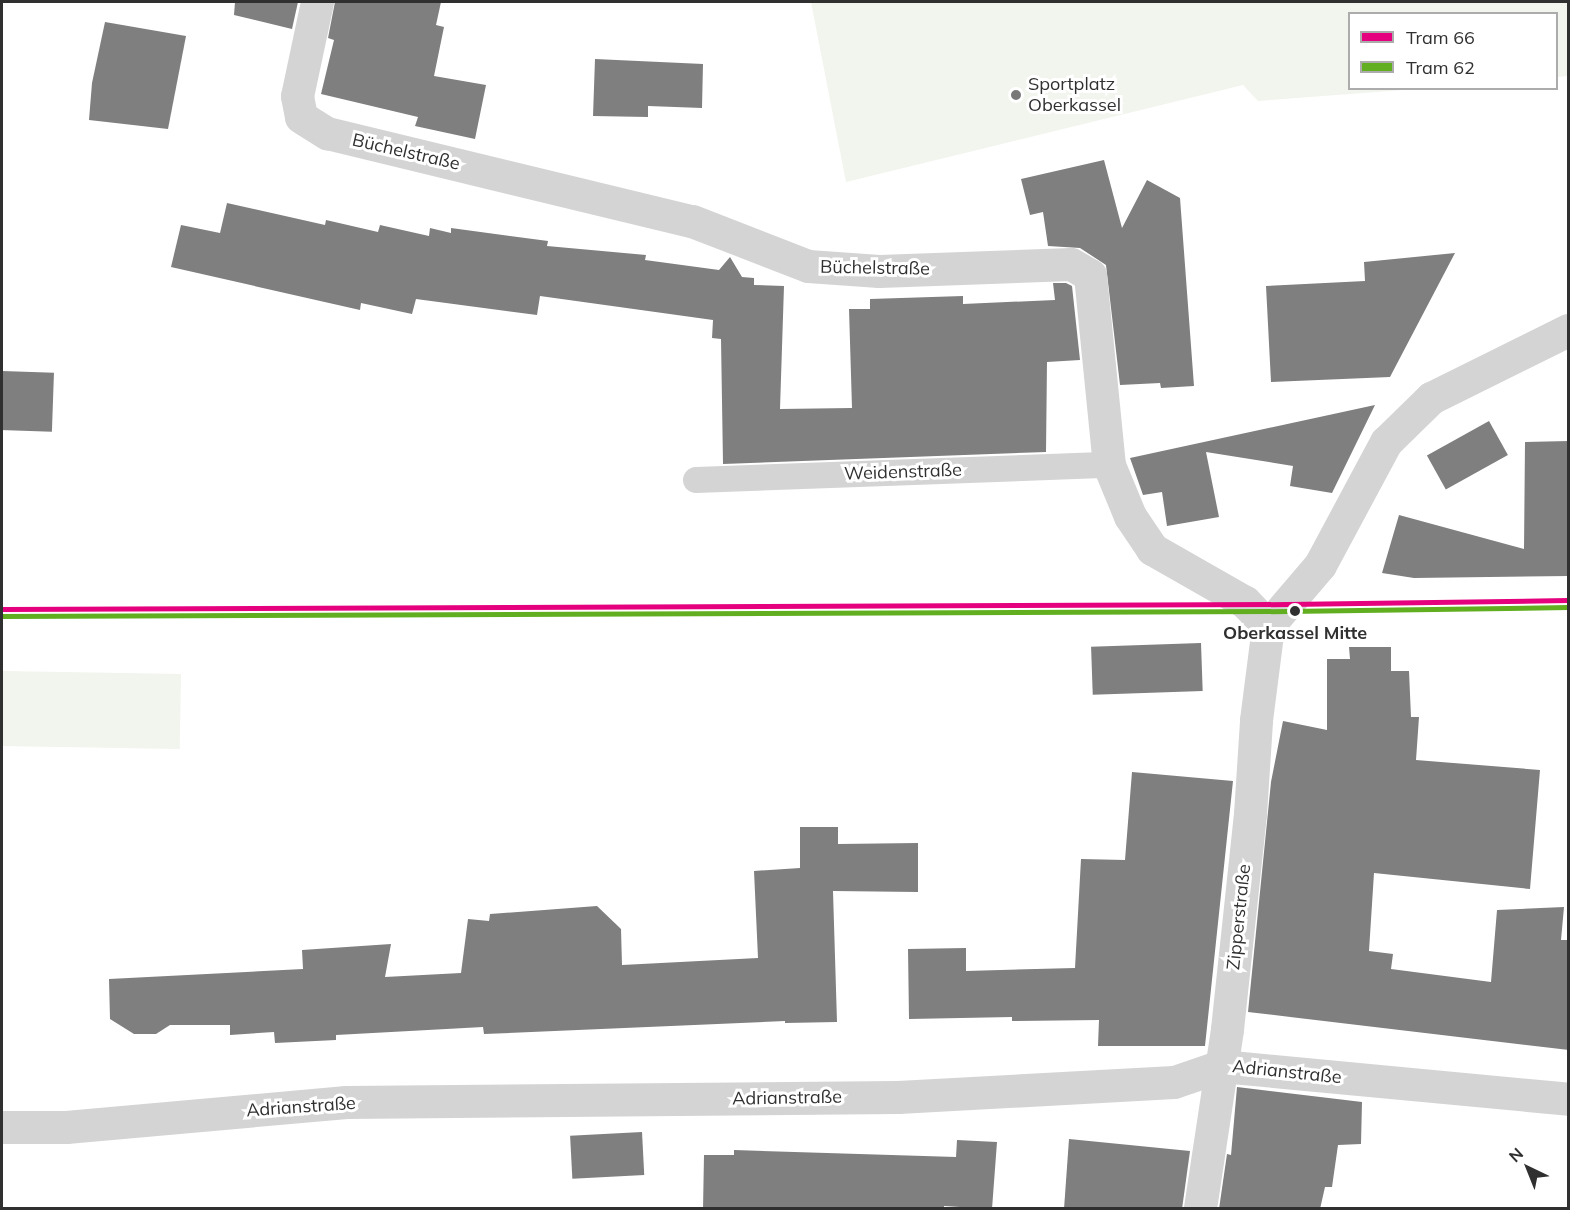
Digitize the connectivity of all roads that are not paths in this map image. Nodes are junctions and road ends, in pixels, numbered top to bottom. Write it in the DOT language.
graph roads {
  1 [pos="317,2"];
  2 [pos="1569,330"];
  3 [pos="1109,465"];
  4 [pos="696,480"];
  5 [pos="1268,626"];
  6 [pos="1221,1066"];
  7 [pos="1569,1099"];
  8 [pos="2,1127"];
  9 [pos="1200,1209"];
  1 -- 3 [label="street, Büchelstraße"];
  2 -- 5 [label="street"];
  3 -- 4 [label="lane, Weidenstraße"];
  3 -- 5 [label="street, Büchelstraße"];
  5 -- 6 [label="street, Zipperstraße"];
  6 -- 7 [label="street, Adrianstraße"];
  6 -- 8 [label="street, Adrianstraße"];
  6 -- 9 [label="street, Zipperstraße"];
}
